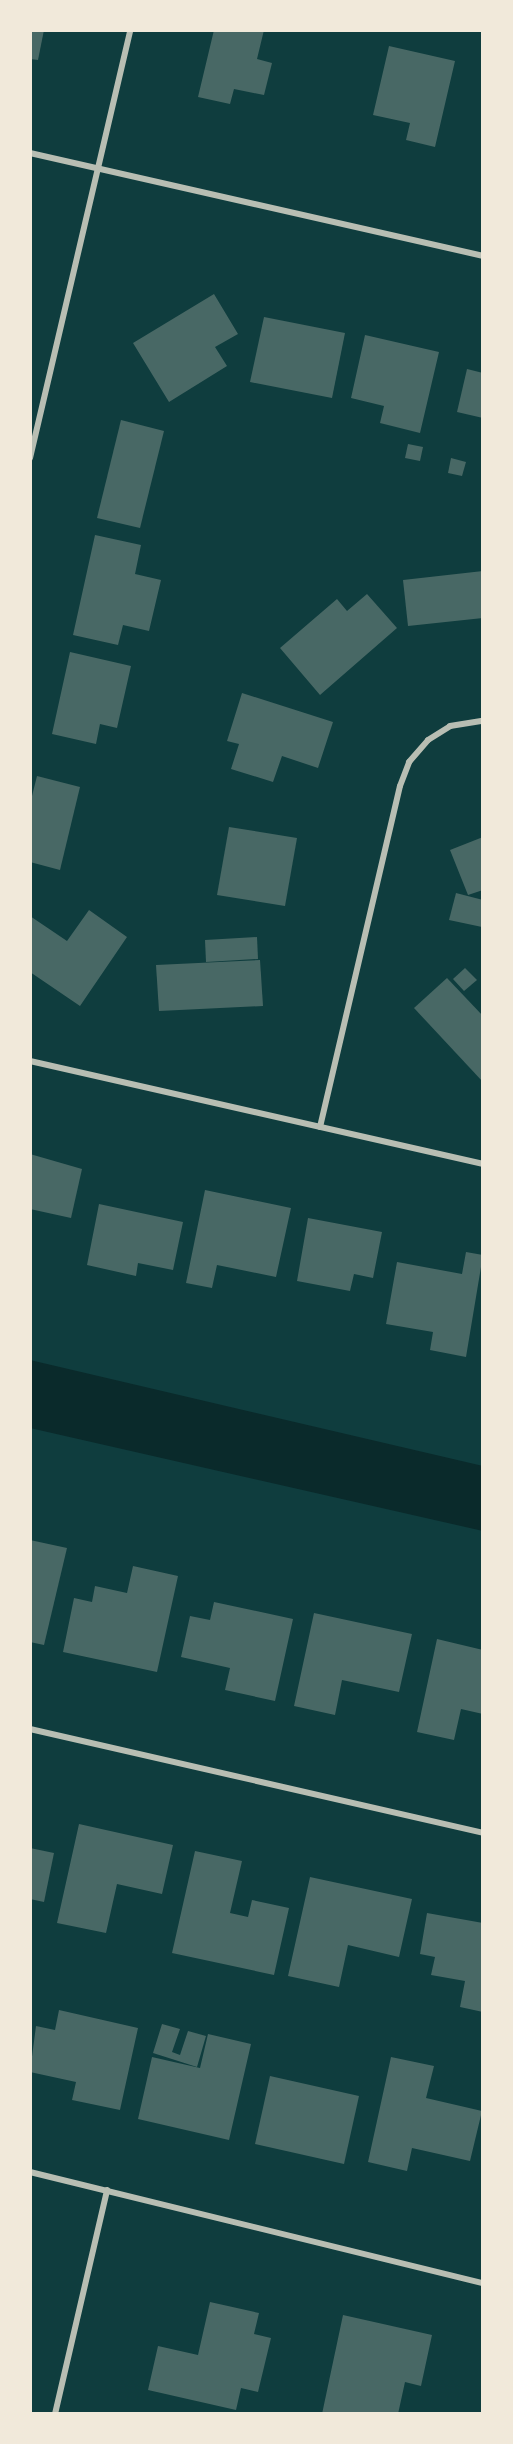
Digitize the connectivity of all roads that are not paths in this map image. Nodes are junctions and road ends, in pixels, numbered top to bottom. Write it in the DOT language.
graph roads {
  1 [pos="130,30"];
  2 [pos="30,153"];
  3 [pos="98,168"];
  4 [pos="483,256"];
  5 [pos="30,458"];
  6 [pos="483,721"];
  7 [pos="30,1061"];
  8 [pos="320,1127"];
  9 [pos="483,1164"];
  10 [pos="30,1729"];
  11 [pos="483,1833"];
  12 [pos="30,2172"];
  13 [pos="107,2190"];
  14 [pos="483,2283"];
  15 [pos="55,2414"];
  1 -- 3 [label="street"];
  2 -- 3 [label="street"];
  3 -- 4 [label="street"];
  3 -- 5 [label="street"];
  6 -- 8 [label="street"];
  7 -- 8 [label="street"];
  8 -- 9 [label="street"];
  10 -- 11 [label="street"];
  12 -- 13 [label="street"];
  13 -- 14 [label="street"];
  13 -- 15 [label="street"];
}
